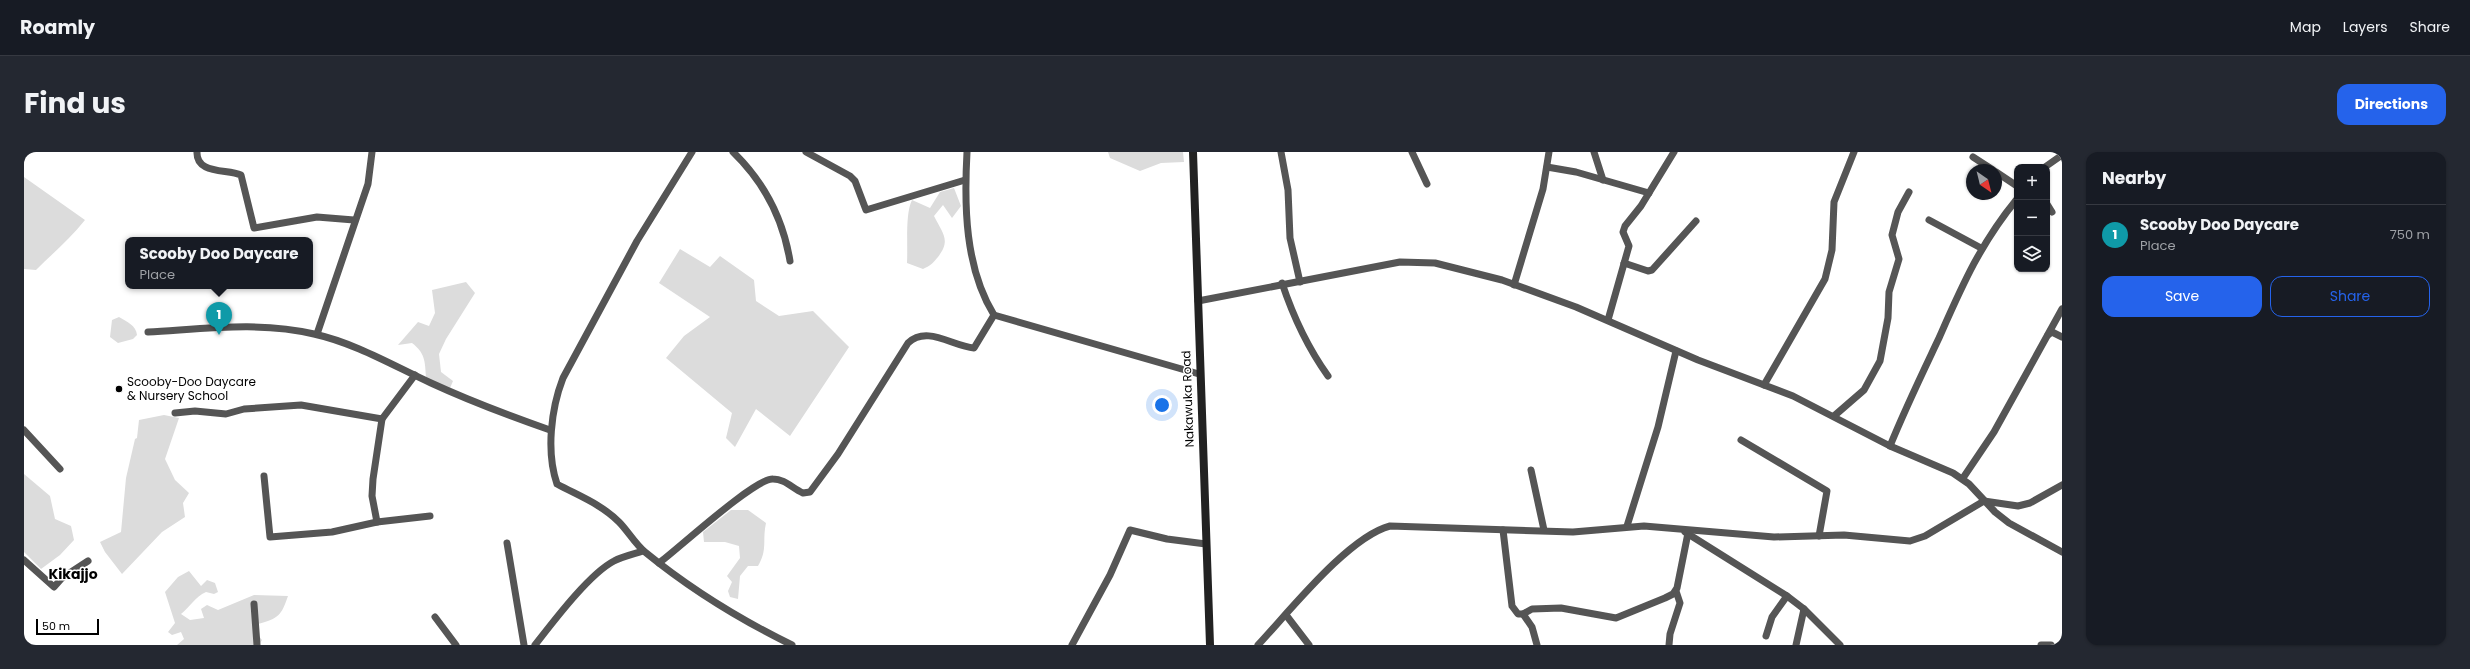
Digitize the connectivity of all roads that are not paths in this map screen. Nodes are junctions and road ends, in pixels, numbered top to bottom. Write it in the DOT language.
graph roads {
  1 [pos="197,152"];
  2 [pos="372,152"];
  3 [pos="692,152"];
  4 [pos="733,152"];
  5 [pos="806,152"];
  6 [pos="967,152"];
  7 [pos="1193,152"];
  8 [pos="1281,152"];
  9 [pos="1412,152"];
  10 [pos="1549,152"];
  11 [pos="1594,152"];
  12 [pos="1674,152"];
  13 [pos="1854,152"];
  14 [pos="2062,154"];
  15 [pos="1973,157"];
  16 [pos="1984,164"];
  17 [pos="2049,164"];
  18 [pos="1547,167"];
  19 [pos="2002,176"];
  20 [pos="965,180"];
  21 [pos="1603,180"];
  22 [pos="1427,184"];
  23 [pos="2014,184"];
  24 [pos="1909,192"];
  25 [pos="1649,193"];
  26 [pos="2016,200"];
  27 [pos="2050,209"];
  28 [pos="2052,212"];
  29 [pos="354,220"];
  30 [pos="1929,220"];
  31 [pos="1696,221"];
  32 [pos="1981,248"];
  33 [pos="790,260"];
  34 [pos="1624,263"];
  35 [pos="1300,282"];
  36 [pos="1282,283"];
  37 [pos="1514,285"];
  38 [pos="1198,301"];
  39 [pos="2062,309"];
  40 [pos="994,315"];
  41 [pos="1608,320"];
  42 [pos="148,332"];
  43 [pos="317,334"];
  44 [pos="2048,335"];
  45 [pos="2062,337"];
  46 [pos="1676,351"];
  47 [pos="1199,374"];
  48 [pos="415,375"];
  49 [pos="1328,376"];
  50 [pos="1764,385"];
  51 [pos="175,414"];
  52 [pos="1834,416"];
  53 [pos="382,419"];
  54 [pos="24,430"];
  55 [pos="550,430"];
  56 [pos="1741,440"];
  57 [pos="1890,446"];
  58 [pos="60,469"];
  59 [pos="1531,470"];
  60 [pos="264,476"];
  61 [pos="1963,478"];
  62 [pos="2062,486"];
  63 [pos="1984,501"];
  64 [pos="430,516"];
  65 [pos="377,522"];
  66 [pos="1627,526"];
  67 [pos="1503,530"];
  68 [pos="1544,530"];
  69 [pos="1684,532"];
  70 [pos="1820,536"];
  71 [pos="507,543"];
  72 [pos="1206,544"];
  73 [pos="643,551"];
  74 [pos="2062,552"];
  75 [pos="24,560"];
  76 [pos="88,560"];
  77 [pos="660,563"];
  78 [pos="1676,591"];
  79 [pos="1787,596"];
  80 [pos="254,604"];
  81 [pos="1804,609"];
  82 [pos="1523,614"];
  83 [pos="1286,615"];
  84 [pos="435,617"];
  85 [pos="1766,636"];
  86 [pos="257,645"];
  87 [pos="456,645"];
  88 [pos="524,645"];
  89 [pos="535,645"];
  90 [pos="792,645"];
  91 [pos="1072,645"];
  92 [pos="1210,645"];
  93 [pos="1258,645"];
  94 [pos="1309,645"];
  95 [pos="1537,645"];
  96 [pos="1669,645"];
  97 [pos="1796,645"];
  98 [pos="1840,645"];
  99 [pos="2041,645"];
  100 [pos="2051,645"];
  1 -- 29 [label="street"];
  2 -- 29 [label="street"];
  3 -- 55 [label="street"];
  4 -- 33 [label="street"];
  5 -- 20 [label="street"];
  6 -- 20 [label="street"];
  7 -- 38 [label="main road, Nakawuka Road"];
  8 -- 35 [label="street"];
  9 -- 22 [label="street"];
  10 -- 18 [label="street"];
  11 -- 21 [label="street"];
  12 -- 25 [label="street"];
  13 -- 50 [label="street"];
  14 -- 17 [label="street"];
  15 -- 16 [label="street"];
  18 -- 21 [label="street"];
  18 -- 37 [label="street"];
  19 -- 23 [label="street"];
  20 -- 40 [label="street"];
  21 -- 25 [label="street"];
  24 -- 52 [label="street"];
  25 -- 34 [label="street"];
  26 -- 32 [label="street"];
  27 -- 28 [label="street"];
  29 -- 43 [label="street"];
  30 -- 32 [label="street"];
  31 -- 34 [label="street"];
  32 -- 57 [label="street"];
  34 -- 41 [label="street"];
  35 -- 36 [label="street"];
  35 -- 37 [label="street"];
  36 -- 38 [label="street"];
  36 -- 49 [label="street"];
  37 -- 41 [label="street"];
  38 -- 47 [label="main road, Nakawuka Road"];
  39 -- 44 [label="street"];
  40 -- 47 [label="street"];
  40 -- 77 [label="street"];
  41 -- 46 [label="street"];
  42 -- 43 [label="street"];
  43 -- 48 [label="street"];
  44 -- 45 [label="street"];
  44 -- 61 [label="street"];
  46 -- 50 [label="street"];
  46 -- 66 [label="street"];
  47 -- 72 [label="main road, Nakawuka Road"];
  48 -- 53 [label="street"];
  48 -- 55 [label="street"];
  50 -- 52 [label="street"];
  51 -- 53 [label="street"];
  52 -- 57 [label="street"];
  53 -- 65 [label="street"];
  54 -- 58 [label="street"];
  55 -- 73 [label="street"];
  56 -- 70 [label="street"];
  57 -- 61 [label="street"];
  59 -- 68 [label="street"];
  60 -- 65 [label="street"];
  61 -- 63 [label="street"];
  62 -- 63 [label="street"];
  63 -- 70 [label="street"];
  63 -- 74 [label="street"];
  64 -- 65 [label="street"];
  66 -- 68 [label="street"];
  66 -- 69 [label="street"];
  67 -- 68 [label="street"];
  67 -- 82 [label="street"];
  67 -- 83 [label="street"];
  69 -- 70 [label="street"];
  69 -- 78 [label="street"];
  69 -- 79 [label="street"];
  71 -- 88 [label="street"];
  72 -- 91 [label="street"];
  72 -- 92 [label="main road, Nakawuka Road"];
  73 -- 77 [label="street"];
  73 -- 89 [label="street"];
  75 -- 76 [label="street"];
  77 -- 90 [label="street"];
  78 -- 82 [label="street"];
  78 -- 96 [label="street"];
  79 -- 81 [label="street"];
  79 -- 85 [label="street"];
  80 -- 86 [label="street"];
  81 -- 97 [label="street"];
  81 -- 98 [label="street"];
  82 -- 95 [label="street"];
  83 -- 93 [label="street"];
  83 -- 94 [label="street"];
  84 -- 87 [label="street"];
  99 -- 100 [label="street"];
}
